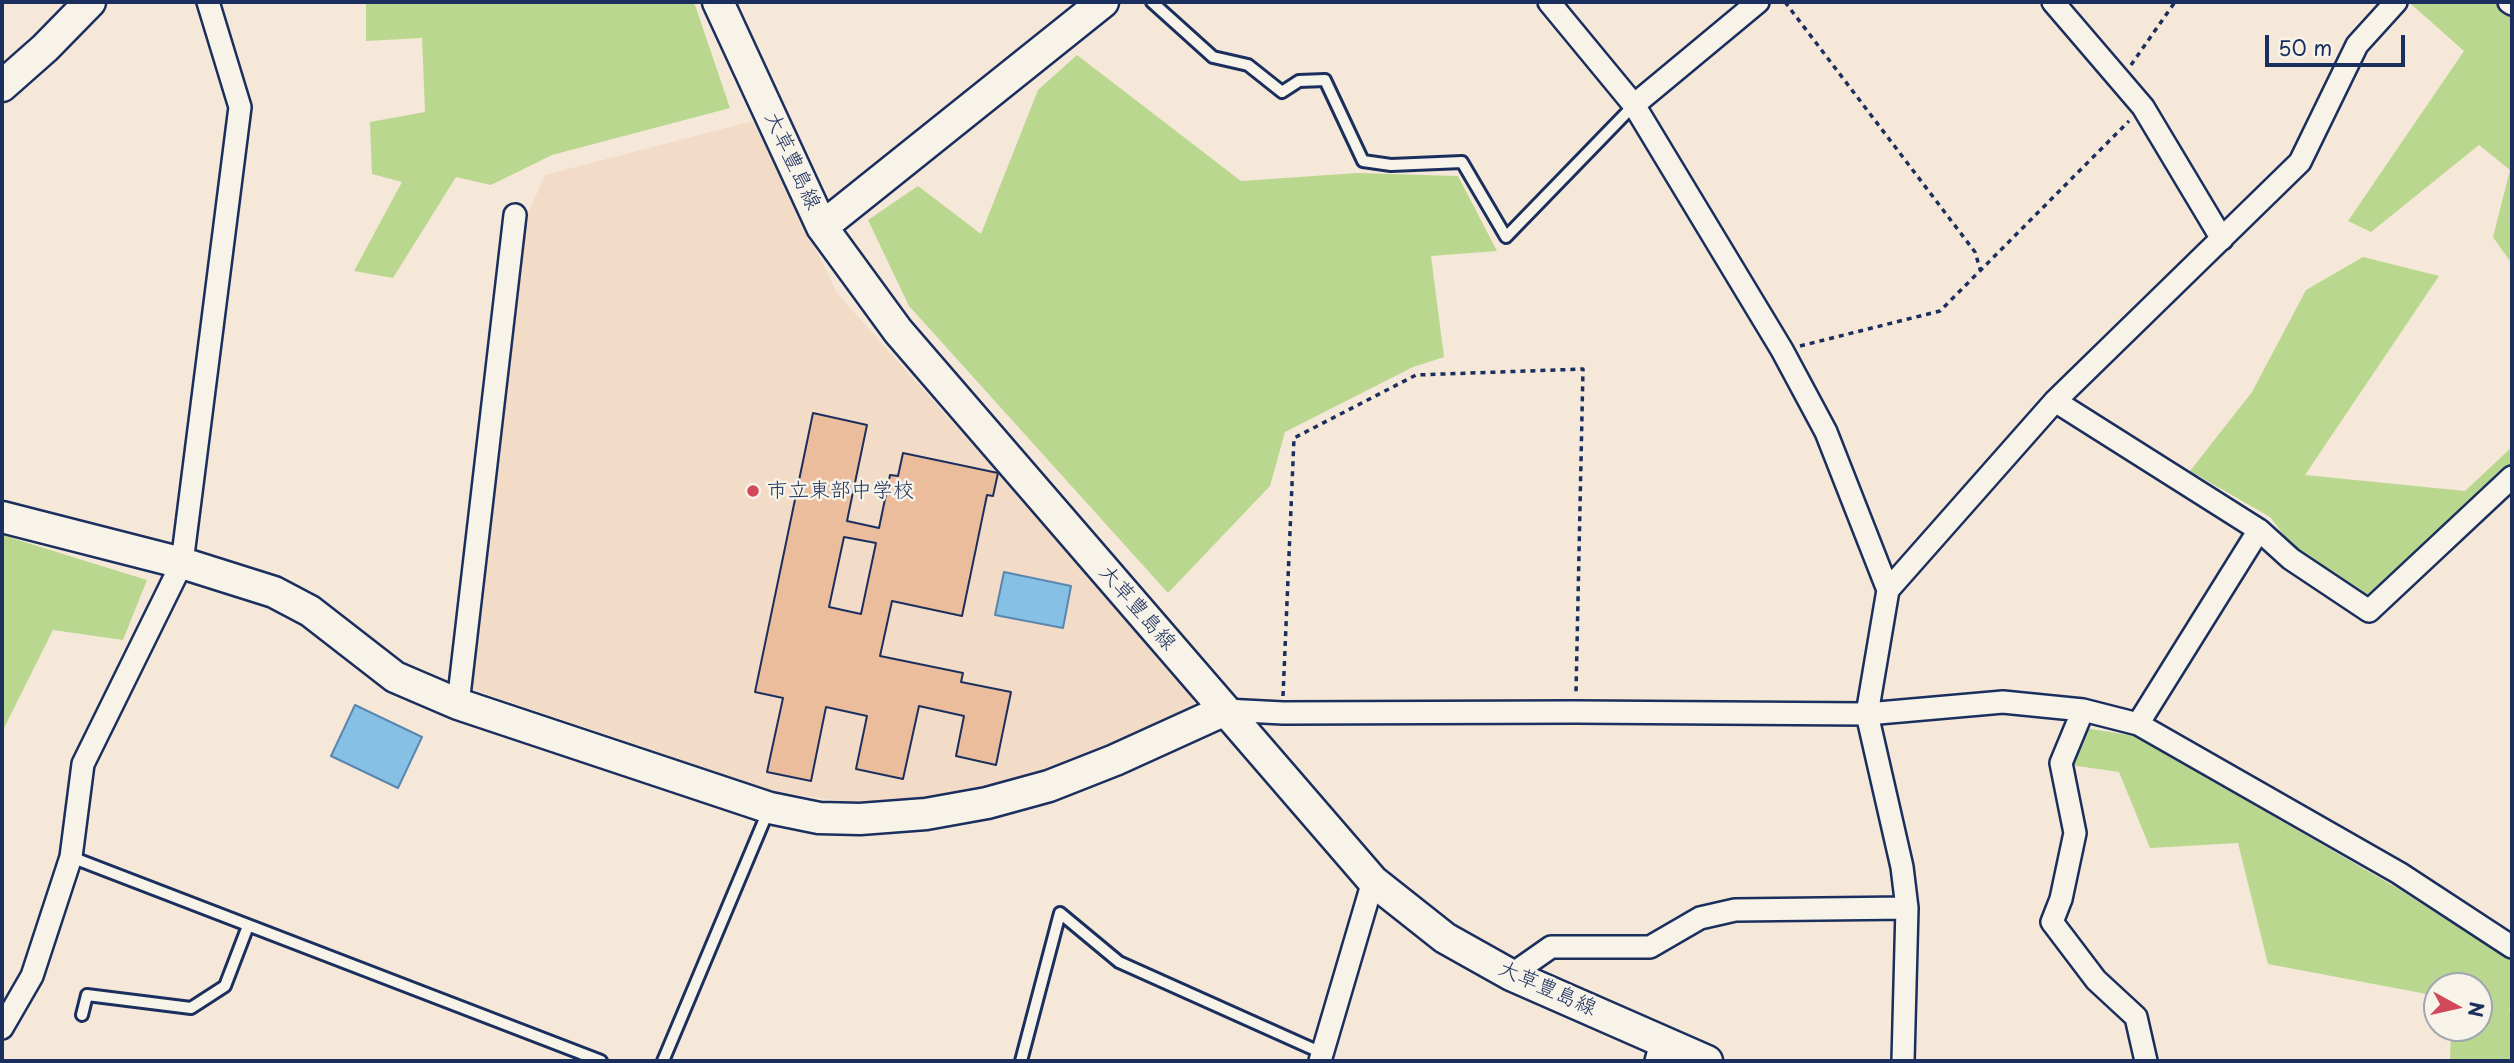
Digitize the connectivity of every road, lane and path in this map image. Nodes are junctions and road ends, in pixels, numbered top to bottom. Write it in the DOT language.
graph roads {
  1 [pos="90,2"];
  2 [pos="208,2"];
  3 [pos="718,2"];
  4 [pos="1103,2"];
  5 [pos="1152,2"];
  6 [pos="1549,2"];
  7 [pos="1758,2"];
  8 [pos="1784,2"];
  9 [pos="2053,2"];
  10 [pos="2175,2"];
  11 [pos="2396,2"];
  12 [pos="2120,82"];
  13 [pos="2,86"];
  14 [pos="1634,105"];
  15 [pos="2143,107"];
  16 [pos="515,215"];
  17 [pos="822,227"];
  18 [pos="2222,239"];
  19 [pos="1980,269"];
  20 [pos="1782,350"];
  21 [pos="2056,401"];
  22 [pos="2512,477"];
  23 [pos="2,517"];
  24 [pos="2259,530"];
  25 [pos="182,563"];
  26 [pos="1888,590"];
  27 [pos="458,704"];
  28 [pos="1225,710"];
  29 [pos="2083,710"];
  30 [pos="1575,712"];
  31 [pos="1283,713"];
  32 [pos="1867,714"];
  33 [pos="2138,724"];
  34 [pos="770,808"];
  35 [pos="71,857"];
  36 [pos="1373,881"];
  37 [pos="1907,908"];
  38 [pos="248,926"];
  39 [pos="2512,947"];
  40 [pos="1511,975"];
  41 [pos="82,1015"];
  42 [pos="2,1028"];
  43 [pos="1659,1050"];
  44 [pos="1321,1057"];
  45 [pos="601,1061"];
  46 [pos="663,1061"];
  47 [pos="1021,1061"];
  48 [pos="1707,1061"];
  49 [pos="1903,1061"];
  50 [pos="2146,1061"];
  1 -- 13 [label="street"];
  2 -- 25 [label="street"];
  3 -- 17 [label="street, 大草豊島線"];
  4 -- 17 [label="street"];
  5 -- 14 [label="lane"];
  6 -- 14 [label="street"];
  7 -- 14 [label="street"];
  8 -- 19 [label="path"];
  9 -- 12 [label="street"];
  10 -- 12 [label="path"];
  11 -- 18 [label="street"];
  12 -- 15 [label="street"];
  14 -- 20 [label="street"];
  15 -- 18 [label="street"];
  15 -- 19 [label="path"];
  16 -- 27 [label="street"];
  17 -- 28 [label="street, 大草豊島線"];
  18 -- 21 [label="street"];
  19 -- 20 [label="path"];
  20 -- 26 [label="street"];
  21 -- 24 [label="street"];
  21 -- 26 [label="street"];
  22 -- 24 [label="street"];
  23 -- 25 [label="street"];
  24 -- 33 [label="street"];
  25 -- 27 [label="street"];
  25 -- 35 [label="street"];
  26 -- 32 [label="street"];
  27 -- 34 [label="street"];
  28 -- 31 [label="street"];
  28 -- 34 [label="street"];
  28 -- 36 [label="street, 大草豊島線"];
  29 -- 32 [label="street"];
  29 -- 33 [label="street"];
  29 -- 50 [label="street"];
  30 -- 31 [label="street"];
  30 -- 31 [label="path"];
  30 -- 32 [label="street"];
  32 -- 37 [label="street"];
  33 -- 39 [label="street"];
  34 -- 46 [label="lane"];
  35 -- 38 [label="lane"];
  35 -- 42 [label="street"];
  36 -- 40 [label="street, 大草豊島線"];
  36 -- 44 [label="street"];
  37 -- 40 [label="street"];
  37 -- 49 [label="street"];
  38 -- 41 [label="lane"];
  38 -- 45 [label="lane"];
  40 -- 43 [label="street, 大草豊島線"];
  43 -- 48 [label="street, 大草豊島線"];
  44 -- 47 [label="lane"];
}
